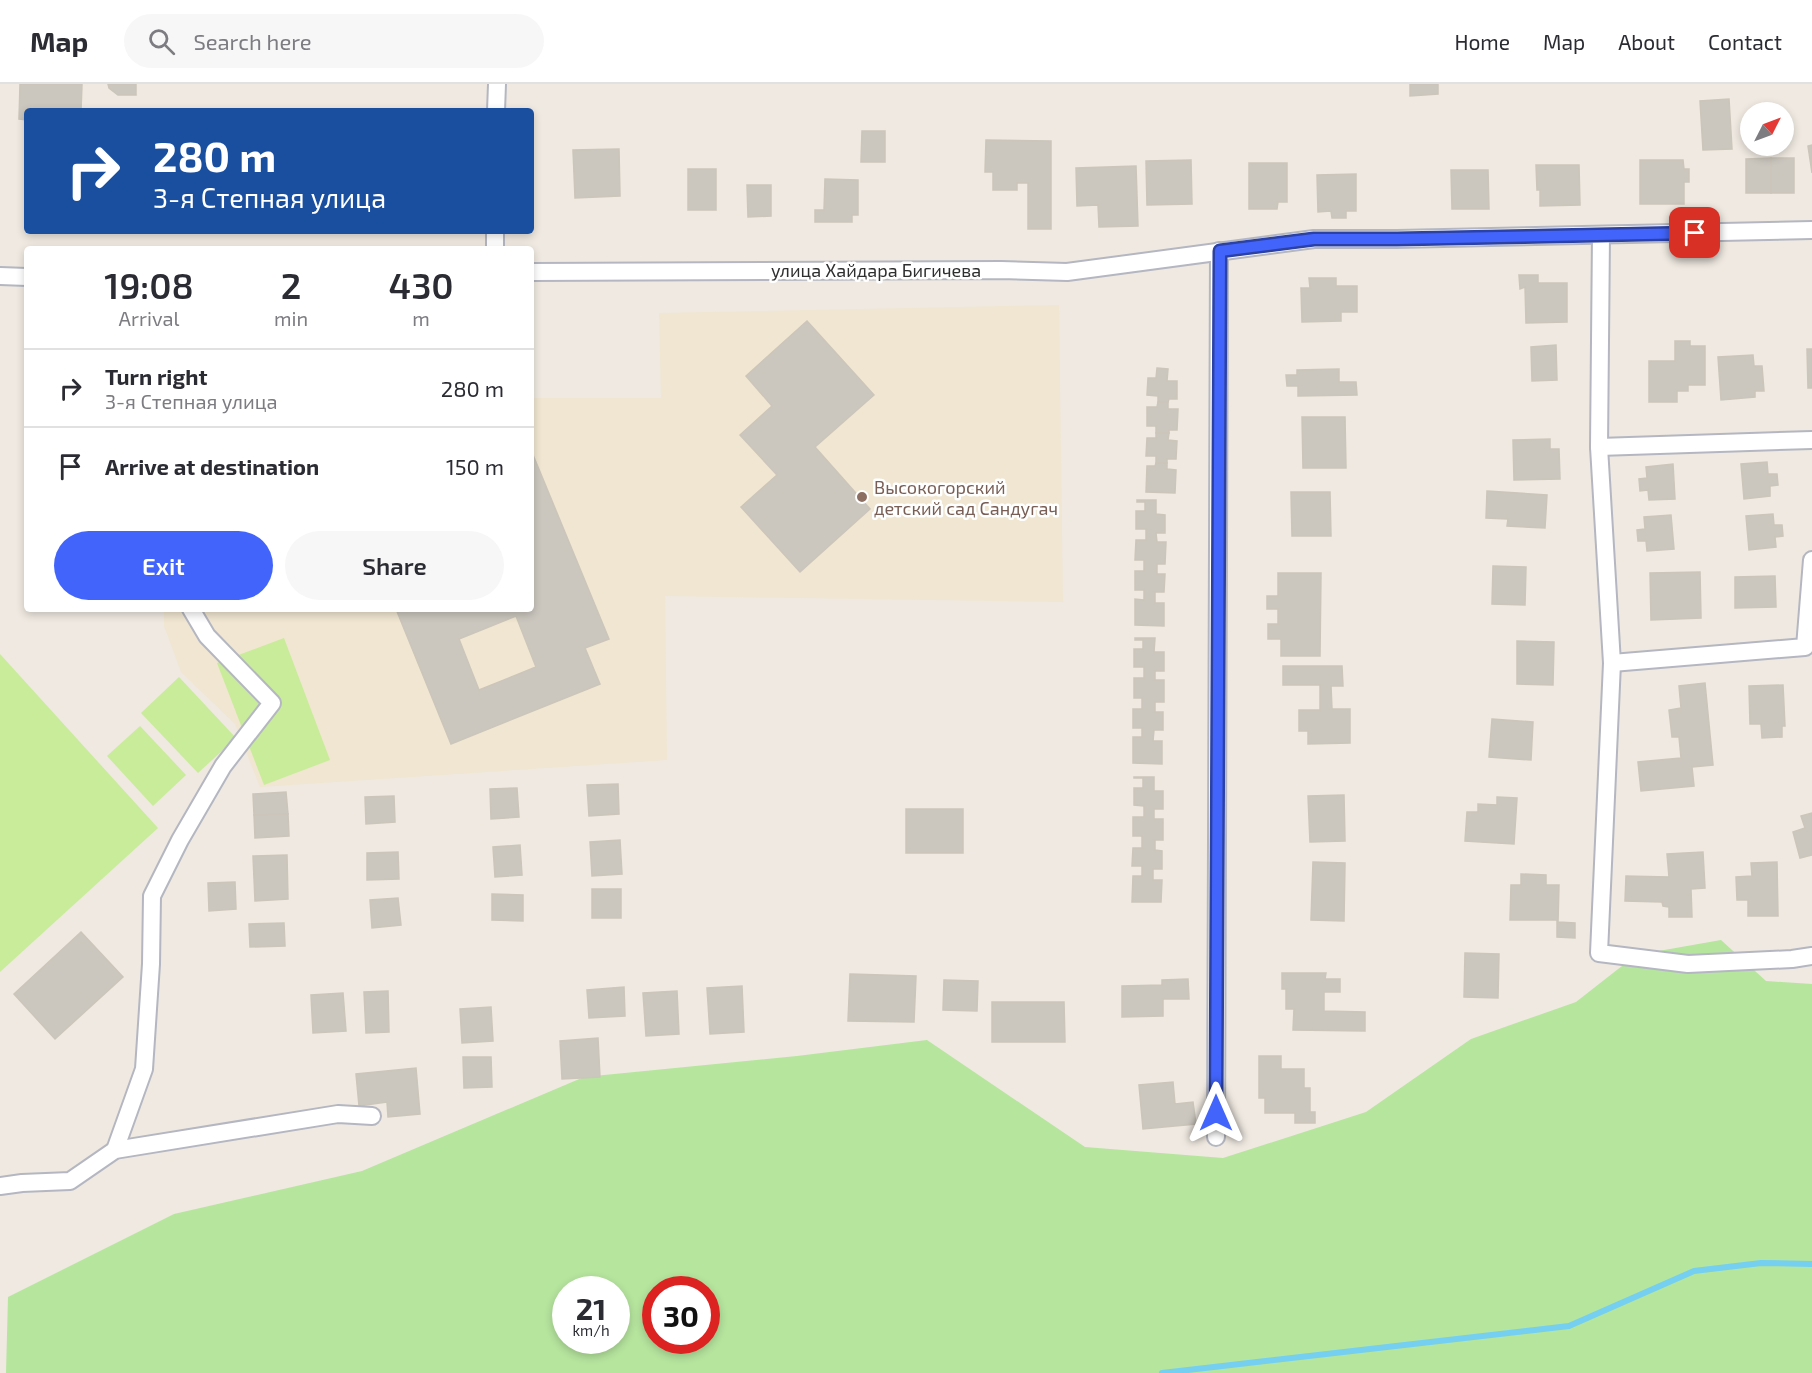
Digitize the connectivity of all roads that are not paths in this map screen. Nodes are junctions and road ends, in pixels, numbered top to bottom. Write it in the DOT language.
graph roads {
  1 [pos="496,84"];
  2 [pos="496,108"];
  3 [pos="1812,230"];
  4 [pos="1601,235"];
  5 [pos="1220,251"];
  6 [pos="534,272"];
  7 [pos="0,276"];
  8 [pos="24,277"];
  9 [pos="1812,440"];
  10 [pos="1599,447"];
  11 [pos="1812,560"];
  12 [pos="193,612"];
  13 [pos="1612,663"];
  14 [pos="1812,956"];
  15 [pos="372,1116"];
  16 [pos="1216,1137"];
  17 [pos="116,1150"];
  18 [pos="0,1186"];
  1 -- 2 [label="street"];
  3 -- 4 [label="street, улица Хайдара Бигичева"];
  4 -- 5 [label="street, улица Хайдара Бигичева"];
  4 -- 10 [label="street"];
  5 -- 6 [label="street, улица Хайдара Бигичева"];
  5 -- 16 [label="street"];
  7 -- 8 [label="street"];
  9 -- 10 [label="street"];
  10 -- 13 [label="street"];
  11 -- 13 [label="street"];
  12 -- 17 [label="street"];
  13 -- 14 [label="street"];
  15 -- 17 [label="street"];
  17 -- 18 [label="street"];
}
